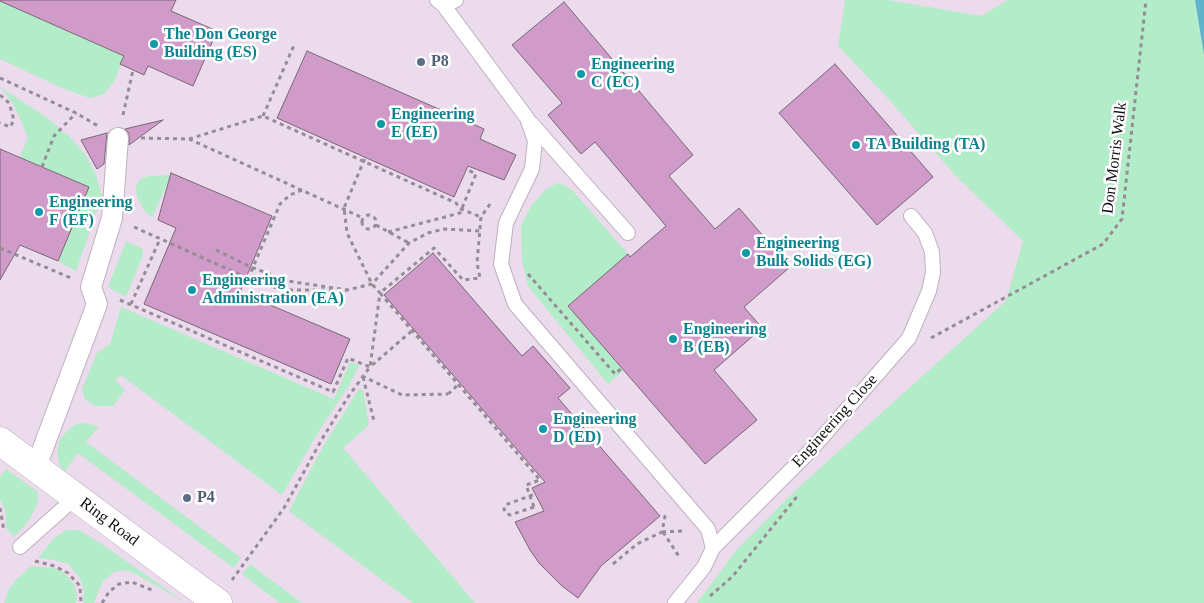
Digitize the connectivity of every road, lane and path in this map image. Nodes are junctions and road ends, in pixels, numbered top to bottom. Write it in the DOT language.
graph roads {
  1 [pos="1146,0"];
  2 [pos="446,2"];
  3 [pos="295,44"];
  4 [pos="133,70"];
  5 [pos="0,78"];
  6 [pos="0,95"];
  7 [pos="76,113"];
  8 [pos="263,116"];
  9 [pos="527,118"];
  10 [pos="0,123"];
  11 [pos="118,138"];
  12 [pos="190,139"];
  13 [pos="365,159"];
  14 [pos="42,167"];
  15 [pos="466,169"];
  16 [pos="302,189"];
  17 [pos="344,208"];
  18 [pos="460,209"];
  19 [pos="911,216"];
  20 [pos="481,217"];
  21 [pos="112,218"];
  22 [pos="363,218"];
  23 [pos="376,225"];
  24 [pos="480,231"];
  25 [pos="388,232"];
  26 [pos="628,233"];
  27 [pos="160,239"];
  28 [pos="409,243"];
  29 [pos="0,248"];
  30 [pos="216,250"];
  31 [pos="526,272"];
  32 [pos="480,278"];
  33 [pos="248,279"];
  34 [pos="372,284"];
  35 [pos="91,287"];
  36 [pos="347,290"];
  37 [pos="380,293"];
  38 [pos="131,304"];
  39 [pos="414,329"];
  40 [pos="909,338"];
  41 [pos="370,367"];
  42 [pos="622,368"];
  43 [pos="362,376"];
  44 [pos="460,383"];
  45 [pos="374,421"];
  46 [pos="0,441"];
  47 [pos="36,468"];
  48 [pos="535,494"];
  49 [pos="76,497"];
  50 [pos="0,508"];
  51 [pos="669,512"];
  52 [pos="688,530"];
  53 [pos="4,531"];
  54 [pos="662,532"];
  55 [pos="20,547"];
  56 [pos="712,548"];
  57 [pos="680,558"];
  58 [pos="35,561"];
  59 [pos="613,564"];
  60 [pos="154,590"];
  61 [pos="224,593"];
  62 [pos="80,603"];
  63 [pos="102,603"];
  64 [pos="675,603"];
  1 -- 40 [label="path, Don Morris Walk"];
  2 -- 9 [label="lane"];
  3 -- 8 [label="path"];
  4 -- 11 [label="path"];
  5 -- 7 [label="path"];
  6 -- 10 [label="path"];
  7 -- 11 [label="path"];
  7 -- 14 [label="path"];
  8 -- 12 [label="path"];
  8 -- 13 [label="path"];
  9 -- 26 [label="lane"];
  9 -- 56 [label="lane"];
  11 -- 12 [label="path"];
  11 -- 21 [label="street"];
  12 -- 16 [label="path"];
  13 -- 17 [label="path"];
  13 -- 18 [label="path"];
  15 -- 18 [label="path"];
  16 -- 17 [label="path"];
  16 -- 33 [label="path"];
  17 -- 22 [label="path"];
  17 -- 34 [label="path"];
  18 -- 20 [label="path"];
  18 -- 25 [label="path"];
  19 -- 40 [label="lane, Engineering Close"];
  21 -- 27 [label="path"];
  21 -- 35 [label="street"];
  22 -- 23 [label="path"];
  22 -- 23 [label="path"];
  23 -- 25 [label="path"];
  24 -- 28 [label="path"];
  25 -- 28 [label="path"];
  27 -- 33 [label="path"];
  27 -- 38 [label="path"];
  28 -- 34 [label="path"];
  29 -- 35 [label="path"];
  30 -- 36 [label="path, bridge"];
  31 -- 42 [label="path"];
  32 -- 37 [label="path"];
  33 -- 36 [label="path"];
  34 -- 36 [label="path"];
  34 -- 37 [label="path"];
  35 -- 38 [label="path"];
  35 -- 47 [label="street"];
  37 -- 41 [label="path"];
  37 -- 48 [label="path, bridge"];
  38 -- 41 [label="path"];
  39 -- 41 [label="path, bridge"];
  40 -- 56 [label="lane, Engineering Close"];
  41 -- 43 [label="path"];
  43 -- 44 [label="path, bridge"];
  43 -- 45 [label="path"];
  43 -- 61 [label="path"];
  46 -- 47 [label="street, Ring Road"];
  47 -- 49 [label="street, Ring Road"];
  49 -- 55 [label="lane"];
  49 -- 61 [label="street, Ring Road"];
  50 -- 53 [label="path"];
  51 -- 54 [label="path"];
  52 -- 54 [label="path"];
  54 -- 57 [label="path"];
  54 -- 59 [label="path"];
  56 -- 64 [label="lane, Engineering Close"];
  58 -- 62 [label="path"];
  60 -- 63 [label="path"];
}
